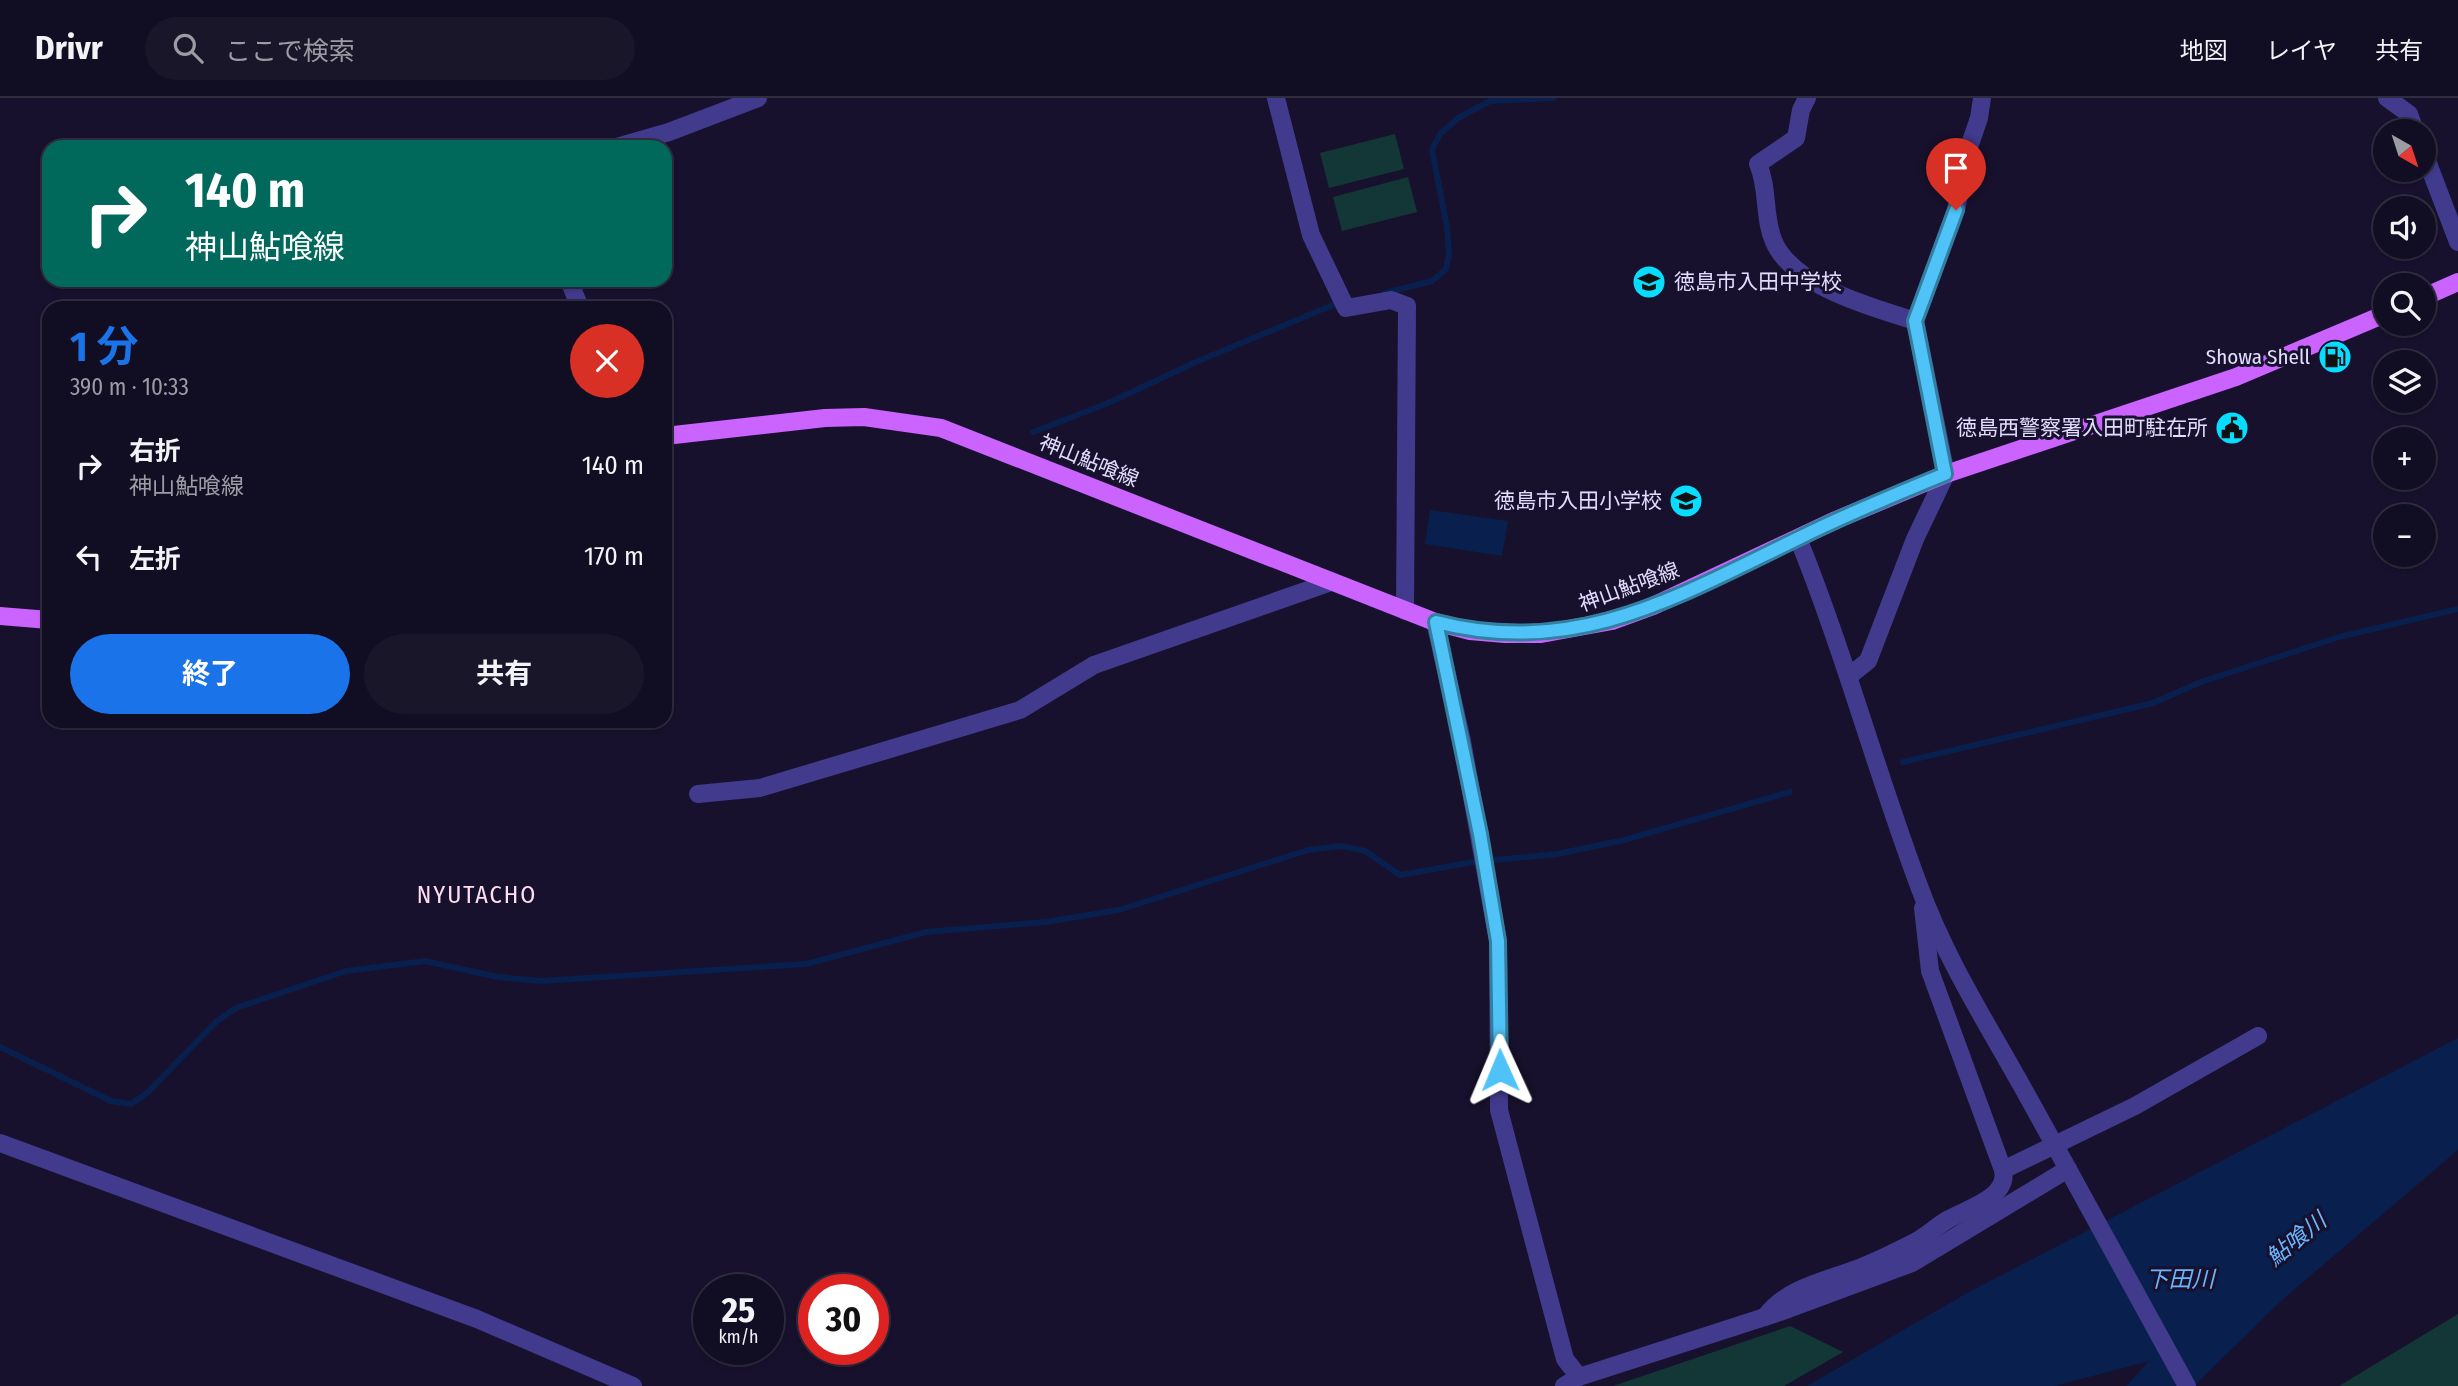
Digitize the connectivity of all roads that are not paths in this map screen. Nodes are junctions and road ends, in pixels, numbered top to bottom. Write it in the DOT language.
graph roads {
  1 [pos="758,98"];
  2 [pos="1276,98"];
  3 [pos="1807,98"];
  4 [pos="1982,98"];
  5 [pos="2387,98"];
  6 [pos="2411,119"];
  7 [pos="641,140"];
  8 [pos="2435,182"];
  9 [pos="2458,242"];
  10 [pos="2458,282"];
  11 [pos="2436,292"];
  12 [pos="2373,319"];
  13 [pos="1915,321"];
  14 [pos="672,435"];
  15 [pos="1945,474"];
  16 [pos="1798,538"];
  17 [pos="1331,582"];
  18 [pos="1405,611"];
  19 [pos="0,616"];
  20 [pos="42,619"];
  21 [pos="1436,622"];
  22 [pos="1849,676"];
  23 [pos="698,794"];
  24 [pos="1921,891"];
  25 [pos="2258,1036"];
  26 [pos="0,1143"];
  27 [pos="2067,1168"];
  28 [pos="2003,1170"];
  29 [pos="1765,1317"];
  30 [pos="1571,1381"];
  31 [pos="634,1386"];
  32 [pos="2187,1386"];
  1 -- 7 [label="street"];
  2 -- 18 [label="street"];
  3 -- 13 [label="street"];
  4 -- 13 [label="street"];
  5 -- 6 [label="street"];
  8 -- 9 [label="street"];
  10 -- 11 [label="main road"];
  12 -- 15 [label="main road, 神山鮎喰線"];
  13 -- 15 [label="street"];
  14 -- 17 [label="main road, 神山鮎喰線"];
  15 -- 16 [label="main road, 神山鮎喰線"];
  15 -- 22 [label="street"];
  16 -- 21 [label="main road, 神山鮎喰線"];
  16 -- 22 [label="street"];
  17 -- 18 [label="main road, 神山鮎喰線"];
  17 -- 23 [label="street"];
  18 -- 21 [label="main road, 神山鮎喰線"];
  19 -- 20 [label="main road"];
  21 -- 30 [label="street"];
  22 -- 24 [label="street"];
  24 -- 27 [label="street, bridge"];
  24 -- 28 [label="street"];
  25 -- 28 [label="street"];
  26 -- 31 [label="street"];
  27 -- 29 [label="street"];
  27 -- 32 [label="street"];
  28 -- 29 [label="street"];
  29 -- 30 [label="street"];
}
